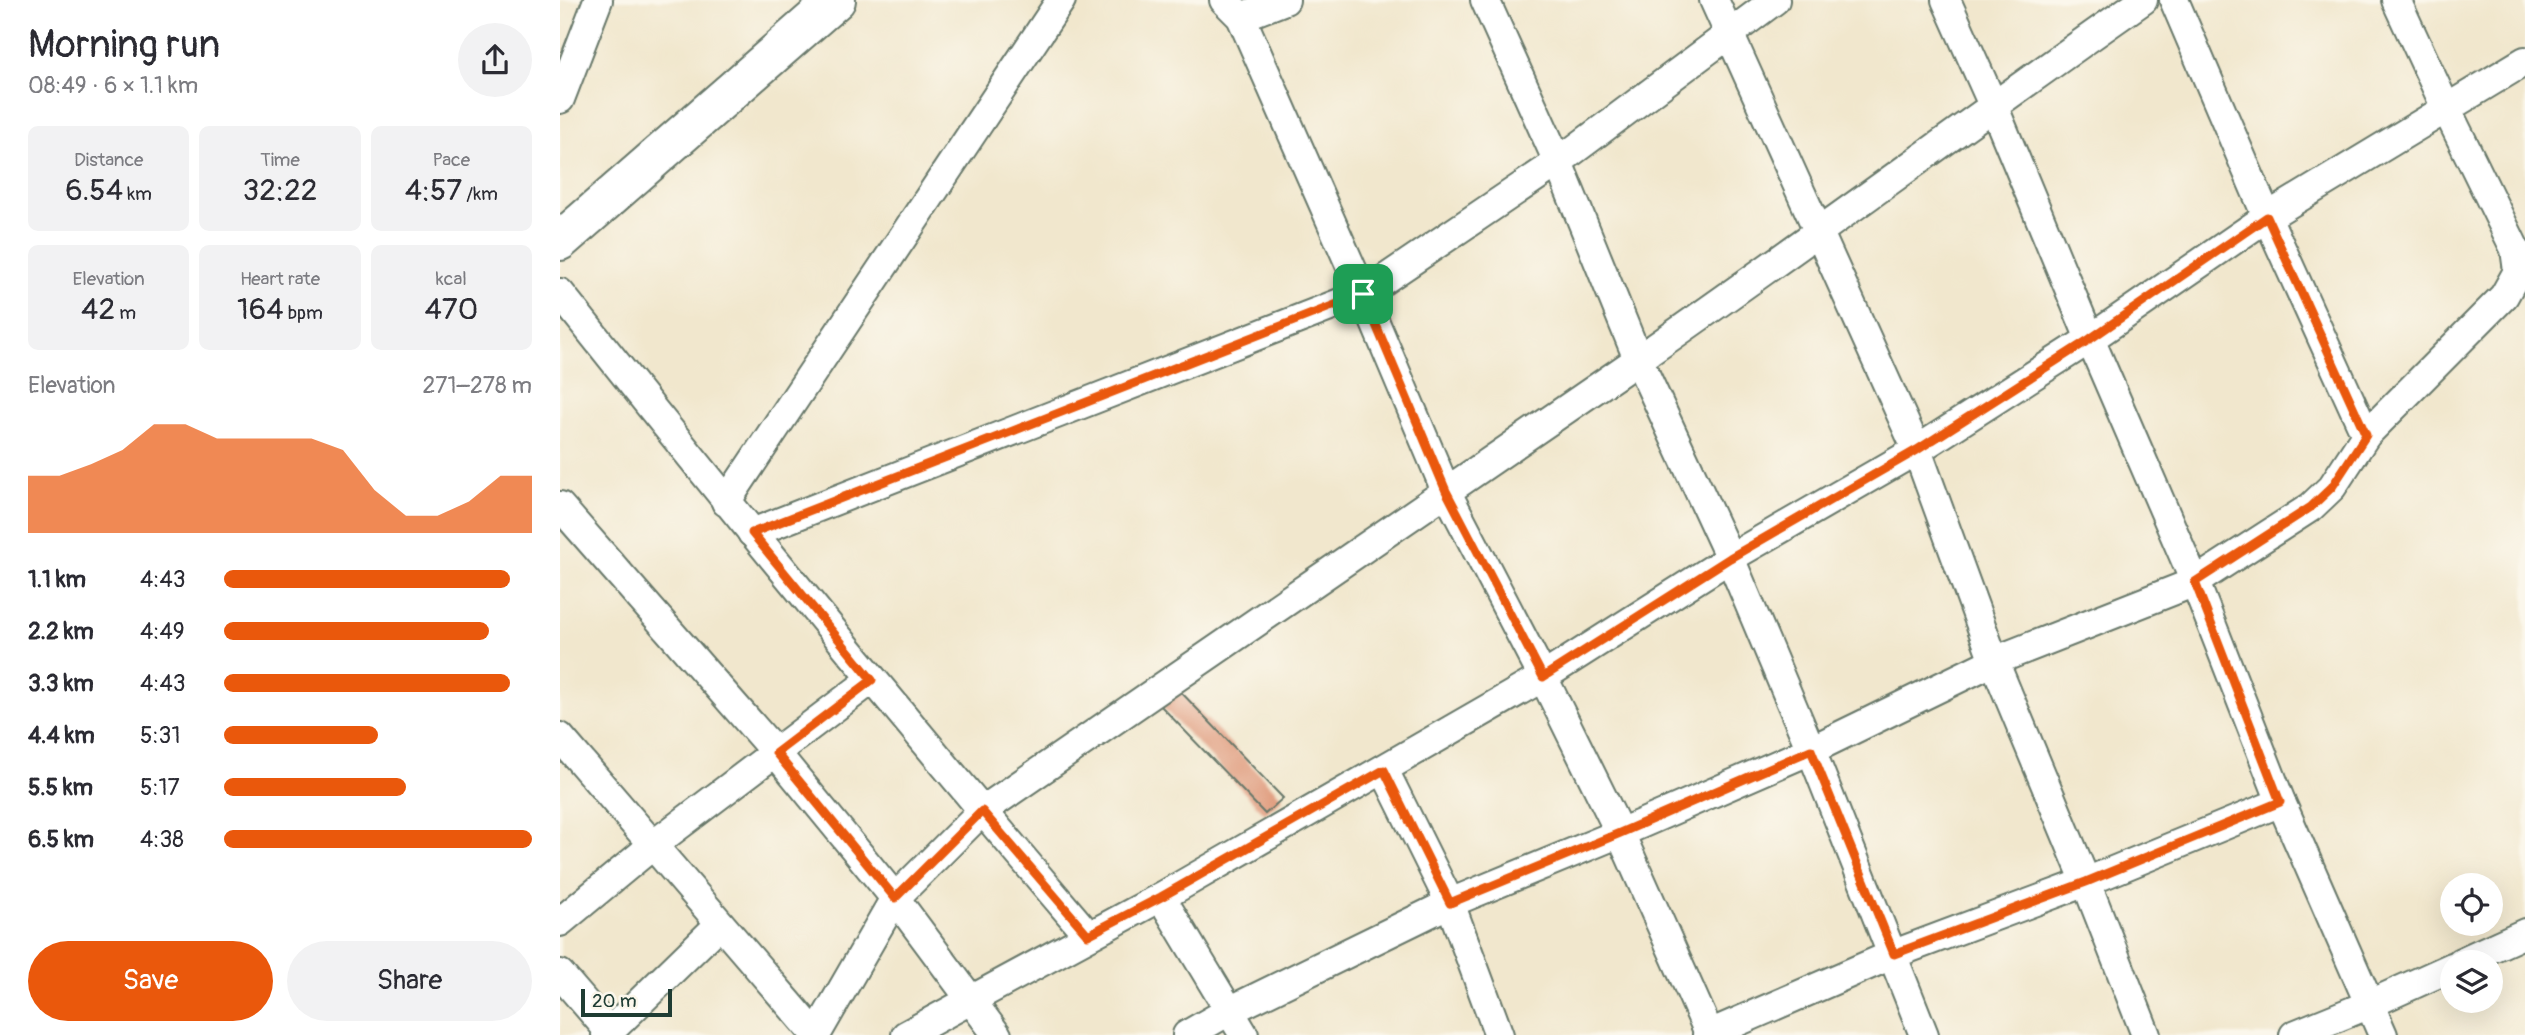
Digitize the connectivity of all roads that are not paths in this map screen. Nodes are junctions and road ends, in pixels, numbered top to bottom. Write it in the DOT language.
graph roads {
  1 [pos="598,0"];
  2 [pos="836,0"];
  3 [pos="1061,0"];
  4 [pos="1285,0"];
  5 [pos="1485,0"];
  6 [pos="1714,0"];
  7 [pos="1775,0"];
  8 [pos="1946,0"];
  9 [pos="2144,0"];
  10 [pos="2174,0"];
  11 [pos="2396,0"];
  12 [pos="1232,9"];
  13 [pos="1731,35"];
  14 [pos="2525,61"];
  15 [pos="565,70"];
  16 [pos="560,99"];
  17 [pos="1993,105"];
  18 [pos="2446,108"];
  19 [pos="1558,162"];
  20 [pos="2267,217"];
  21 [pos="1820,232"];
  22 [pos="560,241"];
  23 [pos="560,293"];
  24 [pos="1363,294"];
  25 [pos="2090,339"];
  26 [pos="1639,359"];
  27 [pos="2366,435"];
  28 [pos="1917,450"];
  29 [pos="1446,491"];
  30 [pos="726,502"];
  31 [pos="560,506"];
  32 [pos="752,533"];
  33 [pos="1730,558"];
  34 [pos="2195,582"];
  35 [pos="1994,662"];
  36 [pos="1543,677"];
  37 [pos="872,680"];
  38 [pos="560,737"];
  39 [pos="1811,750"];
  40 [pos="776,753"];
  41 [pos="1384,770"];
  42 [pos="2280,802"];
  43 [pos="982,811"];
  44 [pos="1620,833"];
  45 [pos="653,845"];
  46 [pos="2086,882"];
  47 [pos="1161,897"];
  48 [pos="895,898"];
  49 [pos="1450,903"];
  50 [pos="560,922"];
  51 [pos="720,924"];
  52 [pos="2525,933"];
  53 [pos="1088,935"];
  54 [pos="2487,950"];
  55 [pos="1894,954"];
  56 [pos="2440,972"];
  57 [pos="560,974"];
  58 [pos="973,999"];
  59 [pos="2370,1004"];
  60 [pos="1229,1011"];
  61 [pos="608,1033"];
  62 [pos="816,1035"];
  63 [pos="906,1035"];
  64 [pos="997,1035"];
  65 [pos="1187,1035"];
  66 [pos="1244,1035"];
  67 [pos="1499,1035"];
  68 [pos="1709,1035"];
  69 [pos="1924,1035"];
  70 [pos="2146,1035"];
  71 [pos="2294,1035"];
  72 [pos="2383,1035"];
  1 -- 15 [label="street"];
  2 -- 22 [label="street"];
  3 -- 30 [label="street"];
  4 -- 12 [label="street"];
  5 -- 19 [label="street"];
  6 -- 13 [label="street"];
  7 -- 13 [label="street"];
  8 -- 17 [label="street"];
  9 -- 17 [label="street"];
  10 -- 20 [label="street"];
  11 -- 18 [label="street"];
  12 -- 24 [label="street"];
  13 -- 19 [label="street"];
  13 -- 21 [label="street"];
  14 -- 18 [label="street"];
  15 -- 16 [label="street"];
  17 -- 21 [label="street"];
  17 -- 25 [label="street"];
  18 -- 20 [label="street"];
  18 -- 27 [label="street"];
  19 -- 24 [label="street"];
  19 -- 26 [label="street"];
  20 -- 25 [label="street"];
  20 -- 27 [label="street"];
  21 -- 26 [label="street"];
  21 -- 28 [label="street"];
  23 -- 30 [label="street"];
  24 -- 29 [label="street"];
  24 -- 32 [label="street"];
  25 -- 28 [label="street"];
  25 -- 34 [label="street"];
  26 -- 29 [label="street"];
  26 -- 33 [label="street"];
  27 -- 34 [label="street"];
  28 -- 33 [label="street"];
  28 -- 35 [label="street"];
  29 -- 36 [label="street"];
  29 -- 43 [label="street"];
  30 -- 32 [label="street"];
  31 -- 40 [label="street"];
  32 -- 37 [label="street"];
  33 -- 36 [label="street"];
  33 -- 39 [label="street"];
  34 -- 35 [label="street"];
  34 -- 42 [label="street"];
  35 -- 39 [label="street"];
  35 -- 46 [label="street"];
  36 -- 41 [label="street"];
  36 -- 44 [label="street"];
  37 -- 40 [label="street"];
  37 -- 43 [label="street"];
  38 -- 45 [label="street"];
  39 -- 44 [label="street"];
  39 -- 55 [label="street"];
  40 -- 45 [label="street"];
  40 -- 48 [label="street"];
  41 -- 47 [label="street"];
  41 -- 49 [label="street"];
  42 -- 46 [label="street"];
  42 -- 59 [label="street"];
  43 -- 48 [label="street"];
  43 -- 53 [label="street"];
  44 -- 49 [label="street"];
  44 -- 68 [label="street"];
  45 -- 50 [label="street"];
  45 -- 51 [label="street"];
  46 -- 55 [label="street"];
  46 -- 70 [label="street"];
  47 -- 53 [label="street"];
  47 -- 60 [label="street"];
  48 -- 58 [label="street"];
  48 -- 62 [label="street"];
  49 -- 60 [label="street"];
  49 -- 67 [label="street"];
  51 -- 61 [label="street"];
  51 -- 62 [label="street"];
  52 -- 54 [label="street"];
  53 -- 58 [label="street"];
  55 -- 68 [label="street"];
  55 -- 69 [label="street"];
  56 -- 59 [label="street"];
  57 -- 61 [label="street"];
  58 -- 63 [label="street"];
  58 -- 64 [label="street"];
  59 -- 71 [label="street"];
  59 -- 72 [label="street"];
  60 -- 65 [label="street"];
  60 -- 66 [label="street"];
}
